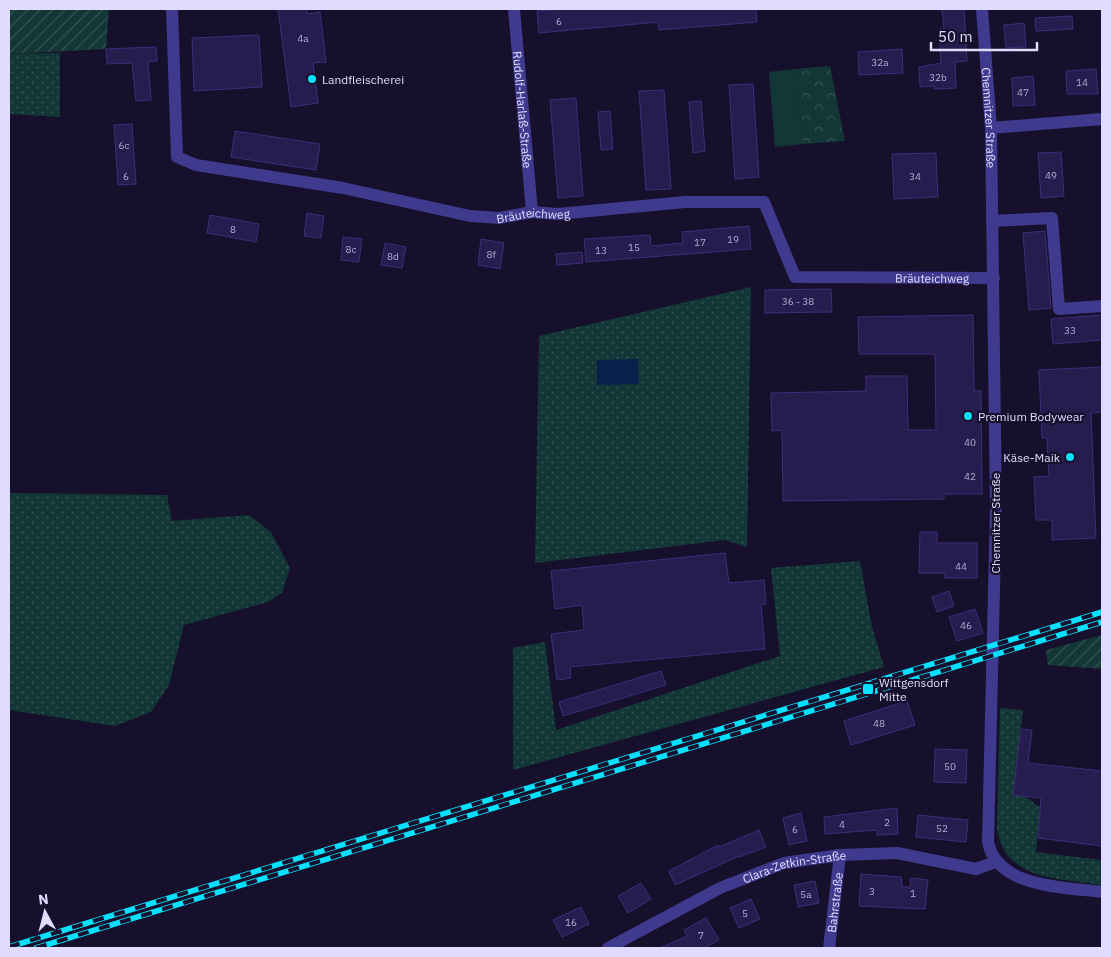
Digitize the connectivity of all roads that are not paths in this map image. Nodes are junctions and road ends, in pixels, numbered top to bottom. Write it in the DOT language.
graph roads {
  1 [pos="172,9"];
  2 [pos="514,9"];
  3 [pos="982,9"];
  4 [pos="1102,119"];
  5 [pos="991,128"];
  6 [pos="532,212"];
  7 [pos="992,221"];
  8 [pos="994,278"];
  9 [pos="1102,306"];
  10 [pos="840,855"];
  11 [pos="995,862"];
  12 [pos="1102,892"];
  13 [pos="608,948"];
  14 [pos="829,948"];
  1 -- 6 [label="street, Bräuteichweg"];
  2 -- 6 [label="street, Rudolf-Harlaß-Straße"];
  3 -- 5 [label="street, Chemnitzer Straße"];
  4 -- 5 [label="street"];
  5 -- 7 [label="street, Chemnitzer Straße"];
  6 -- 8 [label="street, Bräuteichweg"];
  7 -- 8 [label="street, Chemnitzer Straße"];
  7 -- 9 [label="street"];
  8 -- 11 [label="street, Chemnitzer Straße"];
  10 -- 11 [label="street, Clara-Zetkin-Straße"];
  10 -- 13 [label="street, Clara-Zetkin-Straße"];
  10 -- 14 [label="street, Bahrstraße"];
  11 -- 12 [label="street"];
}
